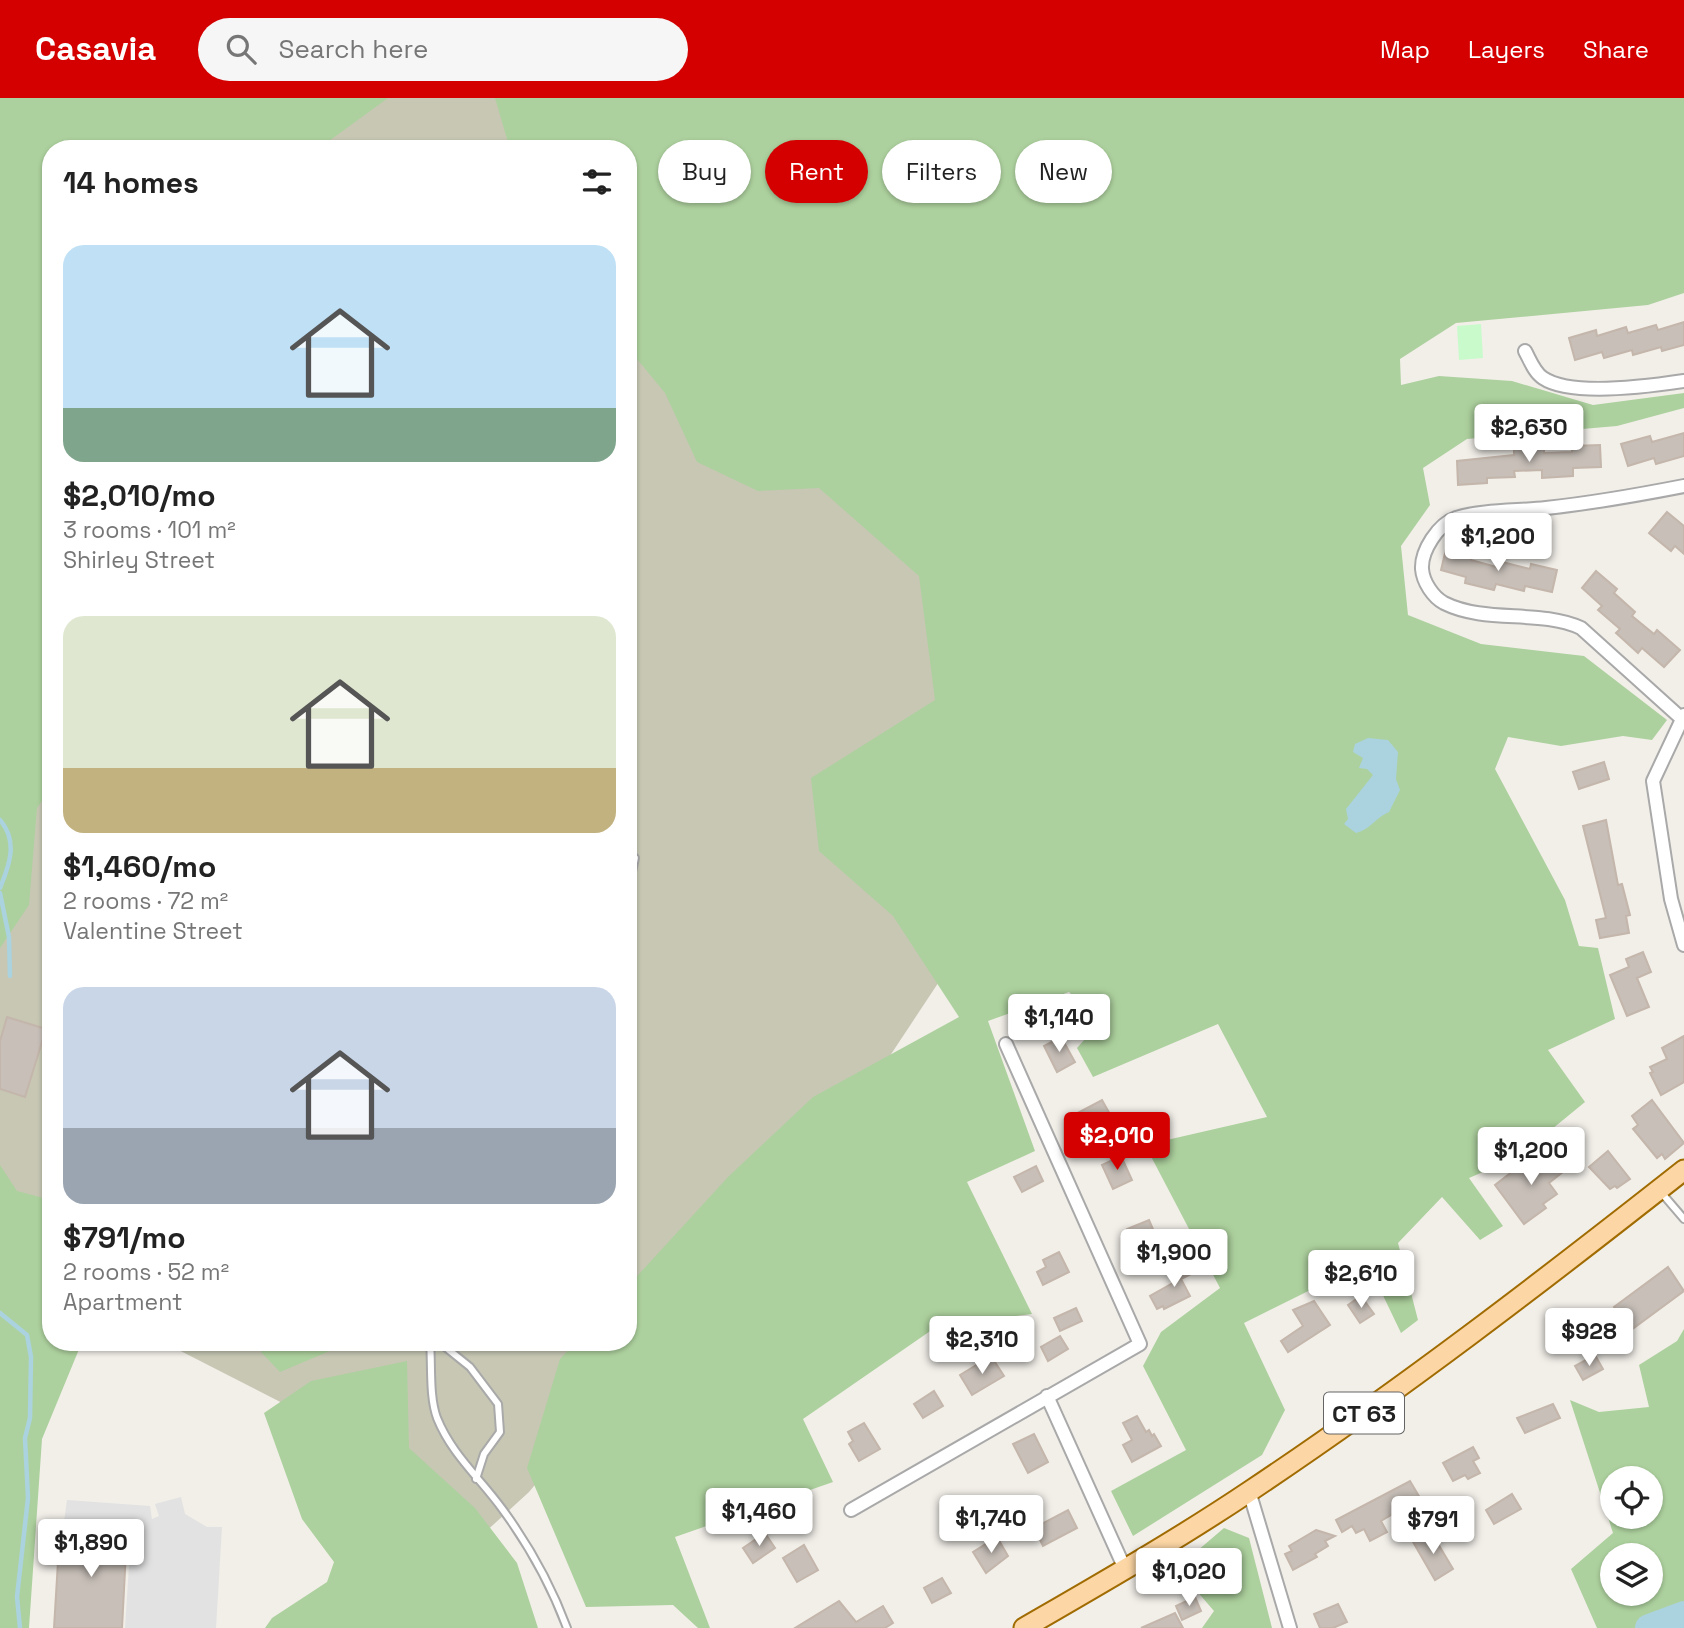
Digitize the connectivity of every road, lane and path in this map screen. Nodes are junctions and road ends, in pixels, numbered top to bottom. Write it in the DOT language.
graph roads {
  1 [pos="1525,351"];
  2 [pos="1684,381"];
  3 [pos="1684,486"];
  4 [pos="1683,716"];
  5 [pos="1684,945"];
  6 [pos="1006,1044"];
  7 [pos="1684,1170"];
  8 [pos="1659,1189"];
  9 [pos="1684,1219"];
  10 [pos="431,1351"];
  11 [pos="450,1351"];
  12 [pos="1047,1396"];
  13 [pos="476,1479"];
  14 [pos="1249,1491"];
  15 [pos="851,1510"];
  16 [pos="1125,1569"];
  17 [pos="567,1628"];
  18 [pos="1024,1628"];
  19 [pos="1290,1628"];
  1 -- 2 [label="street"];
  3 -- 4 [label="street"];
  4 -- 5 [label="street"];
  6 -- 12 [label="street"];
  7 -- 8 [label="main road, CT 63"];
  8 -- 9 [label="lane"];
  8 -- 14 [label="main road, CT 63"];
  10 -- 13 [label="lane"];
  11 -- 13 [label="lane"];
  12 -- 15 [label="street"];
  12 -- 16 [label="street"];
  13 -- 17 [label="lane"];
  14 -- 16 [label="main road, CT 63"];
  14 -- 19 [label="street"];
  16 -- 18 [label="main road, CT 63"];
}
